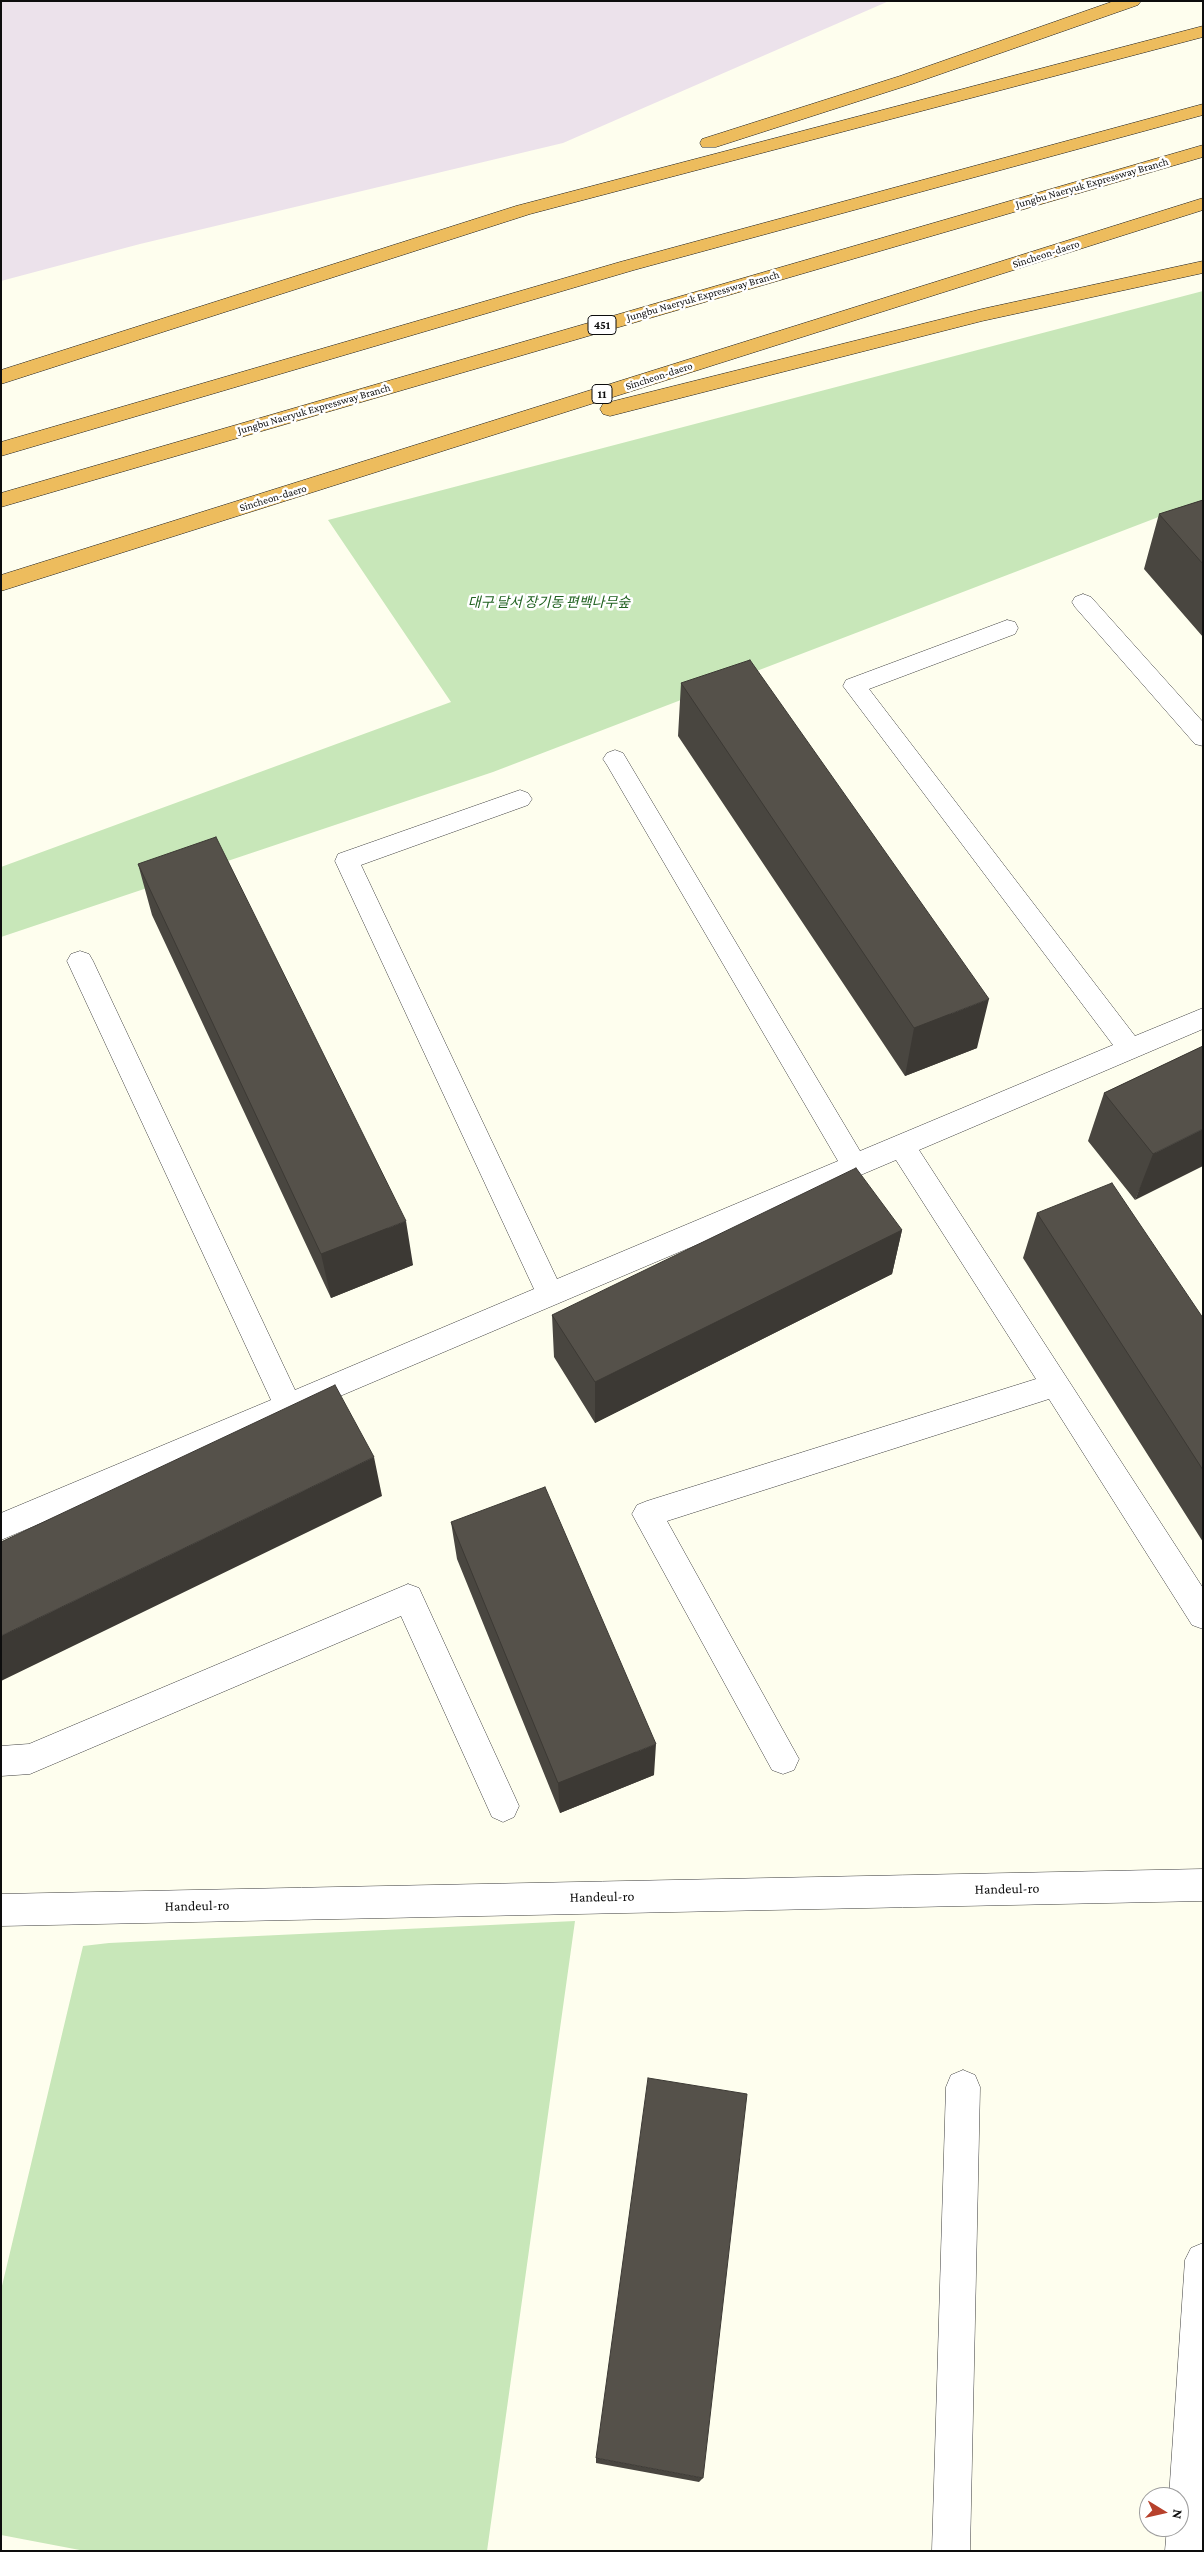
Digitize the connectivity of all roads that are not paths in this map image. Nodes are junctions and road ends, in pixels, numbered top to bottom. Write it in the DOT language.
graph roads {
  1 [pos="1132,1"];
  2 [pos="1203,31"];
  3 [pos="1203,109"];
  4 [pos="1203,151"];
  5 [pos="1203,204"];
  6 [pos="523,210"];
  7 [pos="1203,266"];
  8 [pos="1,377"];
  9 [pos="1,450"];
  10 [pos="325,482"];
  11 [pos="1,500"];
  12 [pos="1,582"];
  13 [pos="1083,602"];
  14 [pos="1007,628"];
  15 [pos="1203,738"];
  16 [pos="615,759"];
  17 [pos="520,799"];
  18 [pos="80,961"];
  19 [pos="1203,1018"];
  20 [pos="1130,1049"];
  21 [pos="902,1146"];
  22 [pos="855,1166"];
  23 [pos="551,1295"];
  24 [pos="1055,1385"];
  25 [pos="288,1406"];
  26 [pos="1,1527"];
  27 [pos="1203,1615"];
  28 [pos="783,1759"];
  29 [pos="1,1761"];
  30 [pos="503,1806"];
  31 [pos="1203,1885"];
  32 [pos="1,1910"];
  33 [pos="963,2087"];
  34 [pos="1203,2260"];
  35 [pos="951,2551"];
  36 [pos="1184,2551"];
  1 -- 6 [label="highway"];
  2 -- 6 [label="highway"];
  3 -- 9 [label="highway"];
  4 -- 11 [label="highway, Jungbu Naeryuk Expressway Branch / 451"];
  5 -- 10 [label="highway, Sincheon-daero / 11"];
  6 -- 8 [label="highway"];
  7 -- 10 [label="highway"];
  10 -- 12 [label="highway, Sincheon-daero / 11"];
  13 -- 15 [label="street"];
  14 -- 20 [label="street"];
  16 -- 22 [label="street"];
  17 -- 23 [label="street"];
  18 -- 25 [label="street"];
  19 -- 20 [label="street"];
  20 -- 21 [label="street"];
  21 -- 22 [label="street"];
  21 -- 24 [label="street"];
  22 -- 23 [label="street"];
  23 -- 25 [label="street"];
  24 -- 27 [label="street"];
  24 -- 28 [label="street"];
  25 -- 26 [label="street"];
  29 -- 30 [label="street"];
  31 -- 32 [label="street, Handeul-ro"];
  33 -- 35 [label="street"];
  34 -- 36 [label="street"];
}
